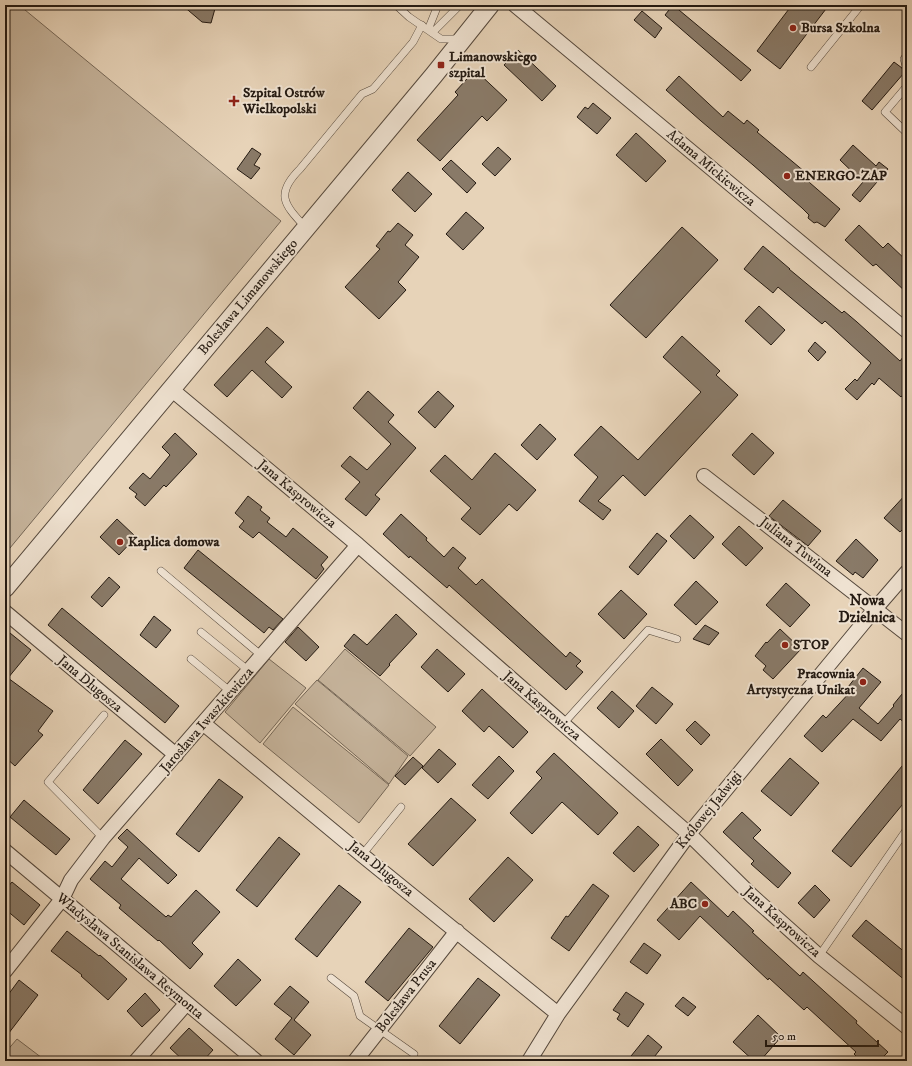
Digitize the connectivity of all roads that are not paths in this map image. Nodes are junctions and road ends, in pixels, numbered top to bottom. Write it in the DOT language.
graph roads {
  1 [pos="396,5"];
  2 [pos="438,5"];
  3 [pos="460,5"];
  4 [pos="490,5"];
  5 [pos="515,5"];
  6 [pos="861,5"];
  7 [pos="422,25"];
  8 [pos="430,31"];
  9 [pos="462,39"];
  10 [pos="907,56"];
  11 [pos="811,67"];
  12 [pos="907,69"];
  13 [pos="907,86"];
  14 [pos="907,133"];
  15 [pos="306,228"];
  16 [pos="907,331"];
  17 [pos="171,389"];
  18 [pos="704,476"];
  19 [pos="358,545"];
  20 [pos="161,571"];
  21 [pos="907,572"];
  22 [pos="5,588"];
  23 [pos="875,608"];
  24 [pos="5,612"];
  25 [pos="201,632"];
  26 [pos="907,634"];
  27 [pos="677,639"];
  28 [pos="262,656"];
  29 [pos="192,660"];
  30 [pos="249,671"];
  31 [pos="231,692"];
  32 [pos="104,714"];
  33 [pos="204,724"];
  34 [pos="563,724"];
  35 [pos="176,755"];
  36 [pos="401,807"];
  37 [pos="907,828"];
  38 [pos="688,834"];
  39 [pos="103,838"];
  40 [pos="5,851"];
  41 [pos="362,855"];
  42 [pos="62,899"];
  43 [pos="457,931"];
  44 [pos="819,956"];
  45 [pos="5,972"];
  46 [pos="330,978"];
  47 [pos="186,1004"];
  48 [pos="558,1014"];
  49 [pos="907,1028"];
  50 [pos="380,1030"];
  51 [pos="414,1054"];
  52 [pos="136,1061"];
  53 [pos="256,1061"];
  54 [pos="355,1061"];
  55 [pos="528,1061"];
  1 -- 7 [label="lane"];
  2 -- 8 [label="lane"];
  3 -- 8 [label="lane"];
  4 -- 9 [label="street, Bolesława Limanowskiego"];
  5 -- 16 [label="street, Adama Mickiewicza"];
  6 -- 11 [label="lane"];
  7 -- 8 [label="lane"];
  7 -- 15 [label="lane"];
  8 -- 9 [label="lane"];
  9 -- 15 [label="street, Bolesława Limanowskiego"];
  10 -- 12 [label="lane"];
  13 -- 14 [label="lane"];
  15 -- 17 [label="street, Bolesława Limanowskiego"];
  17 -- 19 [label="street, Jana Kasprowicza"];
  17 -- 22 [label="street, Bolesława Limanowskiego"];
  18 -- 23 [label="street, Juliana Tuwima"];
  19 -- 28 [label="street, Jarosława Iwaszkiewicza"];
  19 -- 34 [label="street, Jana Kasprowicza"];
  20 -- 28 [label="lane"];
  21 -- 23 [label="street, Królowej Jadwigi"];
  23 -- 26 [label="street, Juliana Tuwima"];
  23 -- 38 [label="street, Królowej Jadwigi"];
  24 -- 35 [label="street, Jana Długosza"];
  25 -- 30 [label="lane"];
  27 -- 34 [label="lane"];
  28 -- 30 [label="street, Jarosława Iwaszkiewicza"];
  29 -- 31 [label="lane"];
  30 -- 31 [label="street, Jarosława Iwaszkiewicza"];
  31 -- 33 [label="street, Jarosława Iwaszkiewicza"];
  32 -- 39 [label="lane"];
  33 -- 35 [label="street, Jarosława Iwaszkiewicza"];
  33 -- 41 [label="street, Jana Długosza"];
  34 -- 38 [label="street, Jana Kasprowicza"];
  35 -- 39 [label="street, Jarosława Iwaszkiewicza"];
  36 -- 41 [label="lane"];
  37 -- 44 [label="lane"];
  38 -- 44 [label="street, Jana Kasprowicza"];
  38 -- 48 [label="street, Królowej Jadwigi"];
  39 -- 42 [label="street, Jarosława Iwaszkiewicza"];
  40 -- 42 [label="street, Władysława Stanisława Reymonta"];
  41 -- 43 [label="street, Jana Długosza"];
  42 -- 45 [label="street, Jarosława Iwaszkiewicza"];
  42 -- 47 [label="street, Władysława Stanisława Reymonta"];
  43 -- 48 [label="street, Jana Długosza"];
  43 -- 50 [label="street, Bolesława Prusa"];
  44 -- 49 [label="street, Jana Kasprowicza"];
  46 -- 50 [label="lane"];
  47 -- 52 [label="street"];
  47 -- 53 [label="street, Władysława Stanisława Reymonta"];
  48 -- 55 [label="street, Królowej Jadwigi"];
  50 -- 51 [label="lane"];
  50 -- 54 [label="street, Bolesława Prusa"];
}
